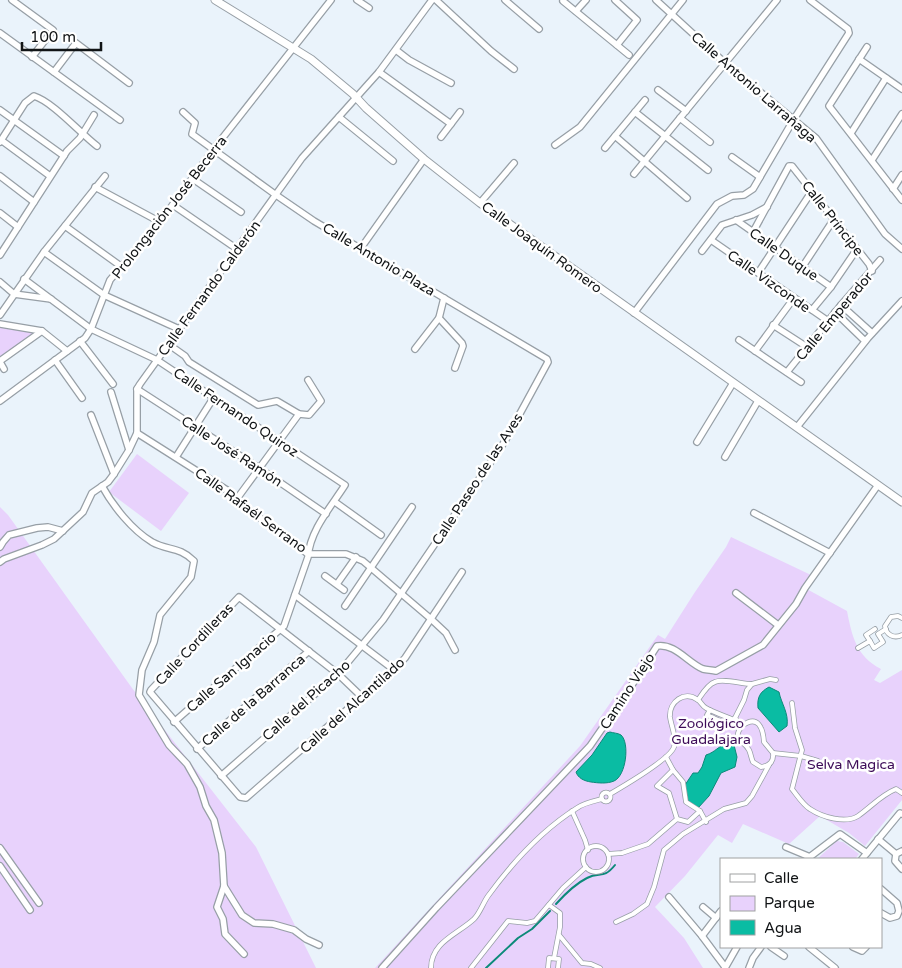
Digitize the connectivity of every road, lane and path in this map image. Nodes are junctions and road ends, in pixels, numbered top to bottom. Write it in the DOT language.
graph roads {
  1 [pos="12,0"];
  2 [pos="215,0"];
  3 [pos="331,0"];
  4 [pos="357,0"];
  5 [pos="432,0"];
  6 [pos="436,0"];
  7 [pos="505,0"];
  8 [pos="563,0"];
  9 [pos="586,0"];
  10 [pos="615,0"];
  11 [pos="656,0"];
  12 [pos="683,0"];
  13 [pos="777,0"];
  14 [pos="810,0"];
  15 [pos="369,8"];
  16 [pos="576,11"];
  17 [pos="672,14"];
  18 [pos="539,29"];
  19 [pos="0,33"];
  20 [pos="618,46"];
  21 [pos="293,47"];
  22 [pos="868,47"];
  23 [pos="396,50"];
  24 [pos="629,55"];
  25 [pos="32,57"];
  26 [pos="859,59"];
  27 [pos="725,63"];
  28 [pos="514,69"];
  29 [pos="54,72"];
  30 [pos="379,72"];
  31 [pos="886,78"];
  32 [pos="129,83"];
  33 [pos="451,83"];
  34 [pos="902,89"];
  35 [pos="658,90"];
  36 [pos="356,97"];
  37 [pos="645,100"];
  38 [pos="0,110"];
  39 [pos="686,111"];
  40 [pos="183,112"];
  41 [pos="460,112"];
  42 [pos="635,112"];
  43 [pos="902,114"];
  44 [pos="94,115"];
  45 [pos="339,117"];
  46 [pos="680,118"];
  47 [pos="794,119"];
  48 [pos="14,120"];
  49 [pos="120,120"];
  50 [pos="451,124"];
  51 [pos="851,133"];
  52 [pos="82,134"];
  53 [pos="615,136"];
  54 [pos="665,136"];
  55 [pos="441,137"];
  56 [pos="1,141"];
  57 [pos="710,142"];
  58 [pos="555,145"];
  59 [pos="97,146"];
  60 [pos="605,148"];
  61 [pos="213,150"];
  62 [pos="64,156"];
  63 [pos="732,157"];
  64 [pos="424,159"];
  65 [pos="872,160"];
  66 [pos="394,161"];
  67 [pos="644,162"];
  68 [pos="514,164"];
  69 [pos="708,170"];
  70 [pos="634,174"];
  71 [pos="902,175"];
  72 [pos="0,176"];
  73 [pos="50,176"];
  74 [pos="105,176"];
  75 [pos="760,177"];
  76 [pos="193,179"];
  77 [pos="96,187"];
  78 [pos="893,189"];
  79 [pos="812,191"];
  80 [pos="276,195"];
  81 [pos="687,198"];
  82 [pos="902,200"];
  83 [pos="34,202"];
  84 [pos="480,203"];
  85 [pos="173,205"];
  86 [pos="767,207"];
  87 [pos="241,212"];
  88 [pos="0,213"];
  89 [pos="834,219"];
  90 [pos="736,220"];
  91 [pos="160,222"];
  92 [pos="65,226"];
  93 [pos="18,227"];
  94 [pos="753,232"];
  95 [pos="711,240"];
  96 [pos="2,246"];
  97 [pos="776,247"];
  98 [pos="361,248"];
  99 [pos="237,249"];
  100 [pos="857,249"];
  101 [pos="902,249"];
  102 [pos="702,251"];
  103 [pos="44,252"];
  104 [pos="0,255"];
  105 [pos="880,260"];
  106 [pos="803,266"];
  107 [pos="122,267"];
  108 [pos="872,271"];
  109 [pos="758,273"];
  110 [pos="24,279"];
  111 [pos="0,282"];
  112 [pos="831,287"];
  113 [pos="14,294"];
  114 [pos="104,295"];
  115 [pos="444,298"];
  116 [pos="794,298"];
  117 [pos="52,300"];
  118 [pos="902,301"];
  119 [pos="841,305"];
  120 [pos="812,310"];
  121 [pos="835,312"];
  122 [pos="634,313"];
  123 [pos="0,315"];
  124 [pos="439,318"];
  125 [pos="828,321"];
  126 [pos="861,323"];
  127 [pos="0,324"];
  128 [pos="773,325"];
  129 [pos="91,329"];
  130 [pos="180,329"];
  131 [pos="42,330"];
  132 [pos="854,330"];
  133 [pos="872,333"];
  134 [pos="740,340"];
  135 [pos="80,341"];
  136 [pos="865,341"];
  137 [pos="168,344"];
  138 [pos="807,347"];
  139 [pos="415,349"];
  140 [pos="67,351"];
  141 [pos="755,351"];
  142 [pos="55,360"];
  143 [pos="157,360"];
  144 [pos="0,361"];
  145 [pos="548,362"];
  146 [pos="455,368"];
  147 [pos="4,369"];
  148 [pos="787,372"];
  149 [pos="308,380"];
  150 [pos="801,382"];
  151 [pos="732,383"];
  152 [pos="113,384"];
  153 [pos="137,390"];
  154 [pos="111,392"];
  155 [pos="214,397"];
  156 [pos="82,398"];
  157 [pos="0,400"];
  158 [pos="758,401"];
  159 [pos="299,414"];
  160 [pos="91,415"];
  161 [pos="797,427"];
  162 [pos="196,428"];
  163 [pos="137,432"];
  164 [pos="280,441"];
  165 [pos="697,442"];
  166 [pos="129,450"];
  167 [pos="176,457"];
  168 [pos="725,457"];
  169 [pos="259,468"];
  170 [pos="114,474"];
  171 [pos="878,485"];
  172 [pos="102,486"];
  173 [pos="345,486"];
  174 [pos="236,500"];
  175 [pos="335,502"];
  176 [pos="902,502"];
  177 [pos="412,506"];
  178 [pos="754,513"];
  179 [pos="326,514"];
  180 [pos="63,531"];
  181 [pos="382,534"];
  182 [pos="0,547"];
  183 [pos="830,552"];
  184 [pos="308,554"];
  185 [pos="356,557"];
  186 [pos="0,562"];
  187 [pos="371,567"];
  188 [pos="462,572"];
  189 [pos="325,576"];
  190 [pos="337,584"];
  191 [pos="344,590"];
  192 [pos="402,593"];
  193 [pos="736,593"];
  194 [pos="295,595"];
  195 [pos="345,606"];
  196 [pos="902,610"];
  197 [pos="900,617"];
  198 [pos="431,619"];
  199 [pos="872,624"];
  200 [pos="778,626"];
  201 [pos="281,628"];
  202 [pos="875,629"];
  203 [pos="886,629"];
  204 [pos="878,634"];
  205 [pos="902,635"];
  206 [pos="870,641"];
  207 [pos="362,646"];
  208 [pos="858,648"];
  209 [pos="455,650"];
  210 [pos="309,651"];
  211 [pos="393,669"];
  212 [pos="338,674"];
  213 [pos="776,680"];
  214 [pos="752,684"];
  215 [pos="362,697"];
  216 [pos="698,700"];
  217 [pos="792,702"];
  218 [pos="735,718"];
  219 [pos="174,722"];
  220 [pos="742,726"];
  221 [pos="197,749"];
  222 [pos="773,753"];
  223 [pos="801,756"];
  224 [pos="666,757"];
  225 [pos="818,761"];
  226 [pos="769,764"];
  227 [pos="672,770"];
  228 [pos="221,776"];
  229 [pos="902,793"];
  230 [pos="572,811"];
  231 [pos="700,812"];
  232 [pos="901,813"];
  233 [pos="677,819"];
  234 [pos="706,822"];
  235 [pos="878,839"];
  236 [pos="585,840"];
  237 [pos="598,846"];
  238 [pos="786,847"];
  239 [pos="0,848"];
  240 [pos="588,850"];
  241 [pos="867,853"];
  242 [pos="899,853"];
  243 [pos="608,854"];
  244 [pos="808,858"];
  245 [pos="863,858"];
  246 [pos="0,866"];
  247 [pos="586,868"];
  248 [pos="902,869"];
  249 [pos="224,886"];
  250 [pos="882,890"];
  251 [pos="670,897"];
  252 [pos="39,904"];
  253 [pos="549,905"];
  254 [pos="703,907"];
  255 [pos="30,910"];
  256 [pos="720,913"];
  257 [pos="882,914"];
  258 [pos="716,918"];
  259 [pos="616,922"];
  260 [pos="559,935"];
  261 [pos="702,936"];
  262 [pos="319,944"];
  263 [pos="736,948"];
  264 [pos="760,948"];
  265 [pos="773,948"];
  266 [pos="810,948"];
  267 [pos="244,954"];
  268 [pos="784,956"];
  269 [pos="554,958"];
  270 [pos="382,968"];
  271 [pos="431,968"];
  272 [pos="471,968"];
  273 [pos="548,968"];
  274 [pos="558,968"];
  275 [pos="600,968"];
  276 [pos="725,968"];
  277 [pos="750,968"];
  278 [pos="835,968"];
  1 -- 25 [label="street"];
  2 -- 21 [label="street, Calle Joaquín Romero"];
  3 -- 21 [label="street, Prolongación José Becerra"];
  4 -- 15 [label="street"];
  5 -- 23 [label="street, Calle Fernando Calderón"];
  6 -- 28 [label="street"];
  7 -- 18 [label="street"];
  8 -- 16 [label="street"];
  9 -- 16 [label="street"];
  10 -- 20 [label="street"];
  11 -- 17 [label="street, Calle Antonio Larrañaga"];
  12 -- 17 [label="street"];
  13 -- 27 [label="street"];
  14 -- 47 [label="street"];
  16 -- 20 [label="street"];
  17 -- 27 [label="street, Calle Antonio Larrañaga"];
  17 -- 58 [label="street"];
  19 -- 25 [label="street"];
  20 -- 24 [label="street"];
  21 -- 36 [label="street, Calle Joaquín Romero"];
  21 -- 61 [label="street, Prolongación José Becerra"];
  22 -- 26 [label="street"];
  23 -- 30 [label="street, Calle Fernando Calderón"];
  23 -- 33 [label="street"];
  25 -- 29 [label="street"];
  26 -- 31 [label="street"];
  26 -- 51 [label="street"];
  27 -- 39 [label="street"];
  27 -- 47 [label="street, Calle Antonio Larrañaga"];
  29 -- 32 [label="street"];
  29 -- 49 [label="street"];
  30 -- 36 [label="street, Calle Fernando Calderón"];
  30 -- 50 [label="street"];
  31 -- 34 [label="street"];
  31 -- 51 [label="street"];
  35 -- 39 [label="street"];
  36 -- 45 [label="street, Calle Fernando Calderón"];
  36 -- 64 [label="street, Calle Joaquín Romero"];
  37 -- 42 [label="street"];
  38 -- 48 [label="street"];
  39 -- 46 [label="street"];
  40 -- 61 [label="street, Calle Antonio Plaza"];
  41 -- 50 [label="street"];
  42 -- 53 [label="street"];
  42 -- 54 [label="street"];
  43 -- 65 [label="street"];
  44 -- 52 [label="street"];
  45 -- 66 [label="street"];
  45 -- 80 [label="street, Calle Fernando Calderón"];
  46 -- 54 [label="street"];
  46 -- 57 [label="street"];
  47 -- 75 [label="street"];
  47 -- 101 [label="street, Calle Antonio Larrañaga"];
  48 -- 52 [label="street"];
  48 -- 56 [label="street"];
  48 -- 62 [label="street"];
  50 -- 55 [label="street"];
  51 -- 65 [label="street"];
  52 -- 59 [label="street"];
  52 -- 62 [label="street"];
  53 -- 60 [label="street"];
  53 -- 67 [label="street"];
  54 -- 67 [label="street"];
  54 -- 69 [label="street"];
  56 -- 73 [label="street"];
  61 -- 76 [label="street, Prolongación José Becerra"];
  61 -- 80 [label="street, Calle Antonio Plaza"];
  62 -- 73 [label="street"];
  63 -- 75 [label="street"];
  64 -- 84 [label="street, Calle Joaquín Romero"];
  64 -- 98 [label="street"];
  65 -- 78 [label="street"];
  67 -- 70 [label="street"];
  67 -- 81 [label="street"];
  68 -- 84 [label="street"];
  71 -- 78 [label="street"];
  72 -- 83 [label="street"];
  73 -- 83 [label="street"];
  74 -- 77 [label="street"];
  75 -- 122 [label="street"];
  76 -- 85 [label="street, Prolongación José Becerra"];
  76 -- 87 [label="street"];
  77 -- 91 [label="street"];
  77 -- 92 [label="street"];
  78 -- 82 [label="street"];
  79 -- 86 [label="street, Calle Príncipe"];
  79 -- 89 [label="street, Calle Príncipe"];
  79 -- 97 [label="street"];
  80 -- 98 [label="street, Calle Antonio Plaza"];
  80 -- 99 [label="street, Calle Fernando Calderón"];
  83 -- 93 [label="street"];
  84 -- 122 [label="street, Calle Joaquín Romero"];
  85 -- 91 [label="street, Prolongación José Becerra"];
  85 -- 99 [label="street"];
  86 -- 90 [label="street"];
  86 -- 94 [label="street"];
  88 -- 93 [label="street"];
  89 -- 100 [label="street, Calle Príncipe"];
  89 -- 106 [label="street"];
  90 -- 94 [label="street, Calle Duque"];
  90 -- 95 [label="street"];
  91 -- 107 [label="street, Prolongación José Becerra"];
  92 -- 103 [label="street"];
  92 -- 107 [label="street"];
  93 -- 96 [label="street"];
  94 -- 97 [label="street, Calle Duque"];
  95 -- 102 [label="street"];
  95 -- 109 [label="street, Calle Vizconde"];
  96 -- 104 [label="street"];
  97 -- 106 [label="street, Calle Duque"];
  97 -- 109 [label="street"];
  98 -- 115 [label="street, Calle Antonio Plaza"];
  99 -- 130 [label="street, Calle Fernando Calderón"];
  100 -- 108 [label="street, Calle Príncipe"];
  100 -- 112 [label="street"];
  103 -- 110 [label="street"];
  103 -- 114 [label="street"];
  105 -- 108 [label="street, Calle Emperador"];
  106 -- 112 [label="street, Calle Duque"];
  107 -- 114 [label="street, Prolongación José Becerra"];
  108 -- 119 [label="street, Calle Emperador"];
  109 -- 116 [label="street, Calle Vizconde"];
  110 -- 113 [label="street"];
  110 -- 117 [label="street, Calle Fernando Quiroz"];
  111 -- 113 [label="street"];
  112 -- 120 [label="street"];
  113 -- 117 [label="street"];
  113 -- 123 [label="street"];
  114 -- 129 [label="street, Prolongación José Becerra"];
  114 -- 130 [label="street"];
  115 -- 124 [label="street"];
  115 -- 145 [label="street, Calle Antonio Plaza"];
  116 -- 120 [label="street, Calle Vizconde"];
  116 -- 128 [label="street"];
  117 -- 129 [label="street, Calle Fernando Quiroz"];
  118 -- 133 [label="street"];
  119 -- 121 [label="street, Calle Emperador"];
  119 -- 126 [label="street"];
  120 -- 125 [label="street, Calle Vizconde"];
  121 -- 125 [label="street, Calle Emperador"];
  121 -- 132 [label="street"];
  122 -- 151 [label="street, Calle Joaquín Romero"];
  124 -- 139 [label="street"];
  124 -- 146 [label="street"];
  125 -- 138 [label="street, Calle Emperador"];
  126 -- 132 [label="street"];
  126 -- 133 [label="street"];
  127 -- 131 [label="street"];
  128 -- 138 [label="street"];
  128 -- 141 [label="street"];
  129 -- 135 [label="street, Prolongación José Becerra"];
  129 -- 143 [label="street, Calle Fernando Quiroz"];
  130 -- 137 [label="street, Calle Fernando Calderón"];
  131 -- 140 [label="street"];
  131 -- 144 [label="street"];
  132 -- 136 [label="street"];
  133 -- 136 [label="street"];
  134 -- 141 [label="street"];
  135 -- 140 [label="street, Prolongación José Becerra"];
  135 -- 152 [label="street"];
  136 -- 161 [label="street"];
  137 -- 143 [label="street, Calle Fernando Calderón"];
  137 -- 159 [label="street"];
  138 -- 148 [label="street, Calle Emperador"];
  140 -- 142 [label="street, Prolongación José Becerra"];
  141 -- 148 [label="street"];
  142 -- 156 [label="street"];
  142 -- 157 [label="street, Prolongación José Becerra"];
  143 -- 153 [label="street, Calle Fernando Calderón"];
  143 -- 155 [label="street, Calle Fernando Quiroz"];
  144 -- 147 [label="street"];
  145 -- 192 [label="street, Calle Paseo de las Aves"];
  148 -- 150 [label="street"];
  149 -- 159 [label="street"];
  151 -- 158 [label="street, Calle Joaquín Romero"];
  151 -- 165 [label="street"];
  153 -- 162 [label="street, Calle José Ramón"];
  153 -- 163 [label="street"];
  154 -- 166 [label="street"];
  155 -- 162 [label="street"];
  155 -- 164 [label="street, Calle Fernando Quiroz"];
  158 -- 161 [label="street, Calle Joaquín Romero"];
  158 -- 168 [label="street"];
  159 -- 164 [label="street"];
  160 -- 170 [label="street"];
  161 -- 171 [label="street, Calle Joaquín Romero"];
  162 -- 167 [label="street"];
  162 -- 169 [label="street, Calle José Ramón"];
  163 -- 166 [label="street"];
  163 -- 167 [label="street, Calle Rafaél Serrano"];
  164 -- 169 [label="street"];
  164 -- 173 [label="street, Calle Fernando Quiroz"];
  166 -- 170 [label="street"];
  167 -- 174 [label="street, Calle Rafaél Serrano"];
  169 -- 174 [label="street"];
  169 -- 179 [label="street, Calle José Ramón"];
  170 -- 172 [label="street"];
  171 -- 176 [label="street, Calle Joaquín Romero"];
  171 -- 183 [label="street, Camino Viejo"];
  172 -- 180 [label="street"];
  172 -- 249 [label="street"];
  173 -- 175 [label="street, Calle San Ignacio"];
  174 -- 184 [label="street, Calle Rafaél Serrano"];
  175 -- 179 [label="street, Calle San Ignacio"];
  175 -- 181 [label="street"];
  177 -- 187 [label="street"];
  178 -- 183 [label="street"];
  179 -- 184 [label="street, Calle San Ignacio"];
  180 -- 182 [label="street"];
  180 -- 186 [label="street"];
  183 -- 200 [label="street, Camino Viejo"];
  184 -- 185 [label="street, Calle Rafaél Serrano"];
  184 -- 194 [label="street, Calle San Ignacio"];
  185 -- 187 [label="street, Calle Rafaél Serrano"];
  185 -- 190 [label="street"];
  187 -- 192 [label="street, Calle Rafaél Serrano"];
  187 -- 195 [label="street"];
  188 -- 198 [label="street, Calle del Alcantilado"];
  189 -- 190 [label="street"];
  190 -- 191 [label="street"];
  192 -- 198 [label="street, Calle Rafaél Serrano"];
  192 -- 207 [label="street, Calle del Picacho"];
  193 -- 200 [label="street"];
  194 -- 201 [label="street, Calle San Ignacio"];
  194 -- 207 [label="street"];
  196 -- 197 [label="street"];
  197 -- 203 [label="street"];
  198 -- 209 [label="street, Calle Rafaél Serrano"];
  198 -- 211 [label="street, Calle del Alcantilado"];
  199 -- 202 [label="street"];
  200 -- 270 [label="street, Camino Viejo"];
  201 -- 210 [label="street"];
  201 -- 219 [label="street, Calle San Ignacio"];
  201 -- 219 [label="street, Calle Cordilleras"];
  202 -- 204 [label="street"];
  202 -- 206 [label="street"];
  203 -- 204 [label="street"];
  203 -- 205 [label="street"];
  204 -- 206 [label="street"];
  206 -- 208 [label="street"];
  207 -- 211 [label="street"];
  207 -- 212 [label="street, Calle del Picacho"];
  210 -- 212 [label="street"];
  210 -- 221 [label="street, Calle de la Barranca"];
  211 -- 215 [label="street, Calle del Alcantilado"];
  212 -- 215 [label="street"];
  212 -- 228 [label="street, Calle del Picacho"];
  213 -- 214 [label="street"];
  214 -- 216 [label="street"];
  214 -- 218 [label="street"];
  215 -- 228 [label="street, Calle del Alcantilado"];
  216 -- 218 [label="street"];
  216 -- 224 [label="street"];
  217 -- 223 [label="street"];
  218 -- 220 [label="street"];
  219 -- 221 [label="street"];
  220 -- 222 [label="street"];
  220 -- 226 [label="street"];
  221 -- 228 [label="street"];
  222 -- 223 [label="street"];
  222 -- 226 [label="street"];
  223 -- 225 [label="street"];
  223 -- 229 [label="street"];
  224 -- 227 [label="street"];
  224 -- 230 [label="street"];
  226 -- 234 [label="street"];
  227 -- 231 [label="street"];
  227 -- 233 [label="street"];
  230 -- 236 [label="street"];
  230 -- 271 [label="street"];
  231 -- 233 [label="street"];
  231 -- 234 [label="street"];
  232 -- 235 [label="street"];
  233 -- 243 [label="street"];
  234 -- 259 [label="street"];
  235 -- 241 [label="street"];
  235 -- 242 [label="street"];
  236 -- 237 [label="street"];
  236 -- 240 [label="street"];
  237 -- 240 [label="street"];
  237 -- 243 [label="street"];
  238 -- 244 [label="street"];
  239 -- 252 [label="street"];
  240 -- 247 [label="street"];
  241 -- 244 [label="street"];
  241 -- 245 [label="street"];
  242 -- 248 [label="street"];
  243 -- 247 [label="street"];
  246 -- 255 [label="street"];
  247 -- 253 [label="street"];
  249 -- 262 [label="street"];
  249 -- 267 [label="street"];
  250 -- 257 [label="street"];
  251 -- 261 [label="street"];
  253 -- 260 [label="street"];
  253 -- 272 [label="street"];
  254 -- 258 [label="street"];
  256 -- 258 [label="street"];
  258 -- 261 [label="street"];
  260 -- 269 [label="street"];
  260 -- 275 [label="street"];
  261 -- 276 [label="street"];
  263 -- 276 [label="street"];
  264 -- 277 [label="street"];
  265 -- 268 [label="street"];
  266 -- 278 [label="street"];
  269 -- 273 [label="street"];
  269 -- 274 [label="street"];
}
